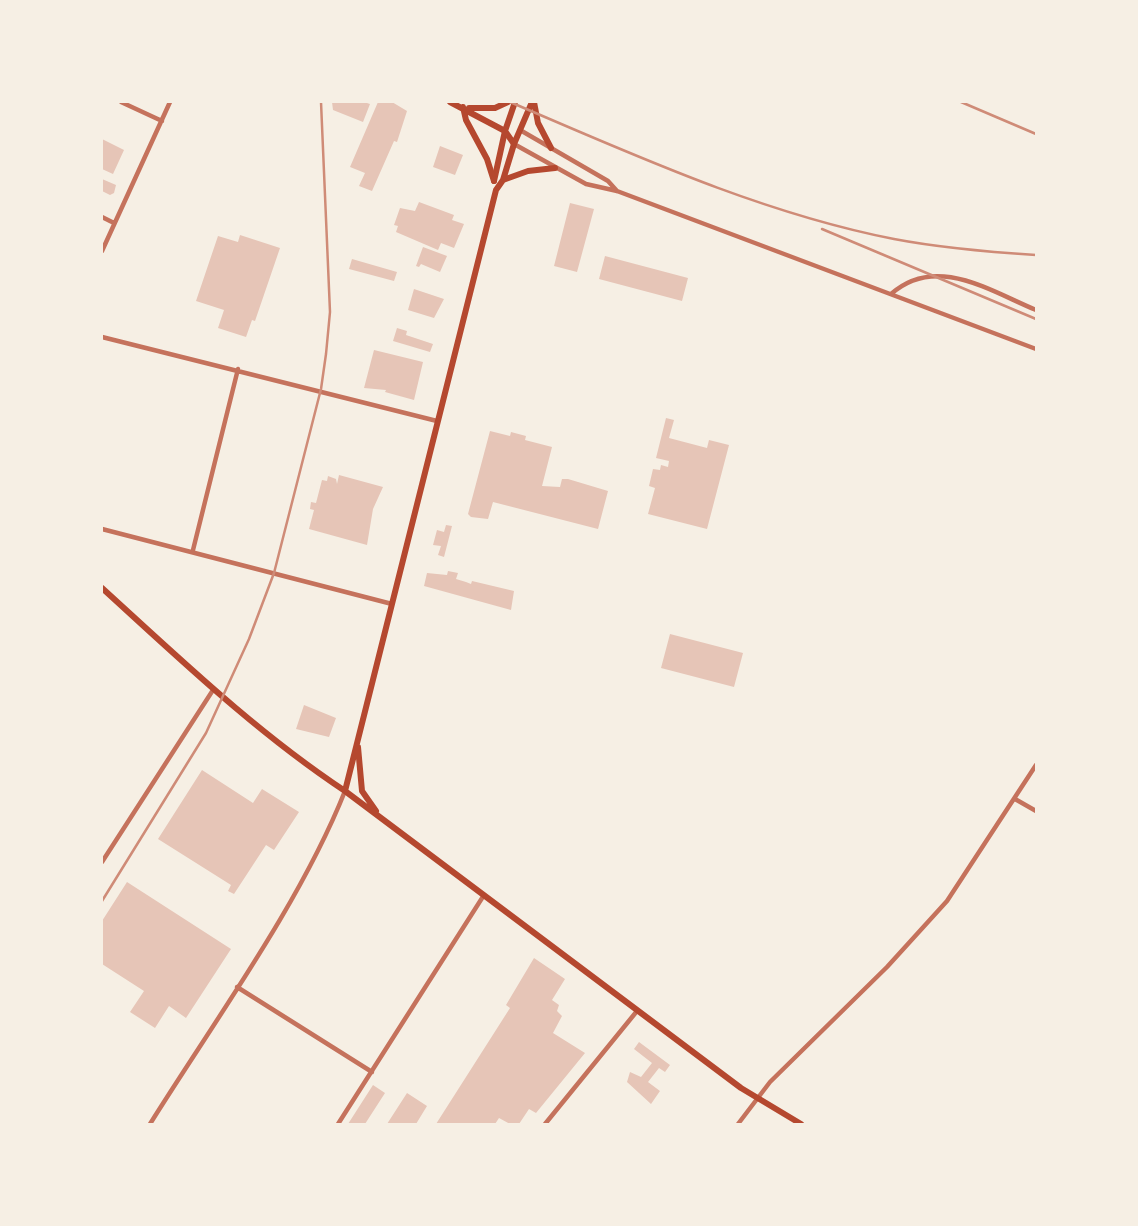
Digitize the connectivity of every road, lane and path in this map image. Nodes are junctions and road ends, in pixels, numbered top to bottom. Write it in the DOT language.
graph roads {
  1 [pos="121,102"];
  2 [pos="170,102"];
  3 [pos="450,102"];
  4 [pos="508,102"];
  5 [pos="515,102"];
  6 [pos="533,102"];
  7 [pos="463,107"];
  8 [pos="162,121"];
  9 [pos="520,130"];
  10 [pos="505,131"];
  11 [pos="514,144"];
  12 [pos="551,148"];
  13 [pos="555,168"];
  14 [pos="503,180"];
  15 [pos="494,181"];
  16 [pos="496,190"];
  17 [pos="617,191"];
  18 [pos="102,216"];
  19 [pos="114,223"];
  20 [pos="102,251"];
  21 [pos="891,294"];
  22 [pos="1037,310"];
  23 [pos="102,337"];
  24 [pos="1037,349"];
  25 [pos="239,369"];
  26 [pos="437,421"];
  27 [pos="102,528"];
  28 [pos="193,550"];
  29 [pos="102,588"];
  30 [pos="392,604"];
  31 [pos="213,690"];
  32 [pos="357,744"];
  33 [pos="1037,765"];
  34 [pos="345,791"];
  35 [pos="1015,799"];
  36 [pos="1037,811"];
  37 [pos="381,818"];
  38 [pos="102,862"];
  39 [pos="484,895"];
  40 [pos="237,987"];
  41 [pos="637,1011"];
  42 [pos="372,1072"];
  43 [pos="757,1098"];
  44 [pos="150,1125"];
  45 [pos="338,1125"];
  46 [pos="545,1125"];
  47 [pos="738,1125"];
  48 [pos="801,1125"];
  1 -- 8 [label="street"];
  2 -- 8 [label="street"];
  3 -- 7 [label="main road"];
  4 -- 7 [label="main road"];
  5 -- 10 [label="main road"];
  6 -- 9 [label="main road"];
  6 -- 12 [label="main road"];
  7 -- 10 [label="main road"];
  7 -- 15 [label="main road"];
  8 -- 19 [label="street"];
  9 -- 10 [label="main road"];
  9 -- 11 [label="main road"];
  9 -- 12 [label="street"];
  10 -- 11 [label="main road"];
  10 -- 15 [label="main road"];
  11 -- 13 [label="street"];
  11 -- 14 [label="main road"];
  12 -- 17 [label="street"];
  13 -- 14 [label="main road"];
  13 -- 17 [label="street"];
  14 -- 16 [label="main road"];
  15 -- 16 [label="main road"];
  16 -- 26 [label="main road"];
  17 -- 21 [label="street"];
  18 -- 19 [label="street"];
  19 -- 20 [label="street"];
  21 -- 22 [label="street"];
  21 -- 24 [label="street"];
  23 -- 25 [label="street"];
  25 -- 26 [label="street"];
  25 -- 28 [label="street"];
  26 -- 30 [label="main road"];
  27 -- 28 [label="street"];
  28 -- 30 [label="street"];
  29 -- 31 [label="main road"];
  30 -- 32 [label="main road"];
  31 -- 34 [label="main road"];
  31 -- 38 [label="street"];
  32 -- 34 [label="main road"];
  32 -- 37 [label="main road"];
  33 -- 35 [label="street"];
  34 -- 37 [label="main road"];
  34 -- 40 [label="street"];
  35 -- 36 [label="street"];
  35 -- 43 [label="street"];
  37 -- 39 [label="main road"];
  39 -- 41 [label="main road"];
  39 -- 42 [label="street"];
  40 -- 42 [label="street"];
  40 -- 44 [label="street"];
  41 -- 43 [label="main road"];
  41 -- 46 [label="street"];
  42 -- 45 [label="street"];
  43 -- 47 [label="street"];
  43 -- 48 [label="main road"];
}
